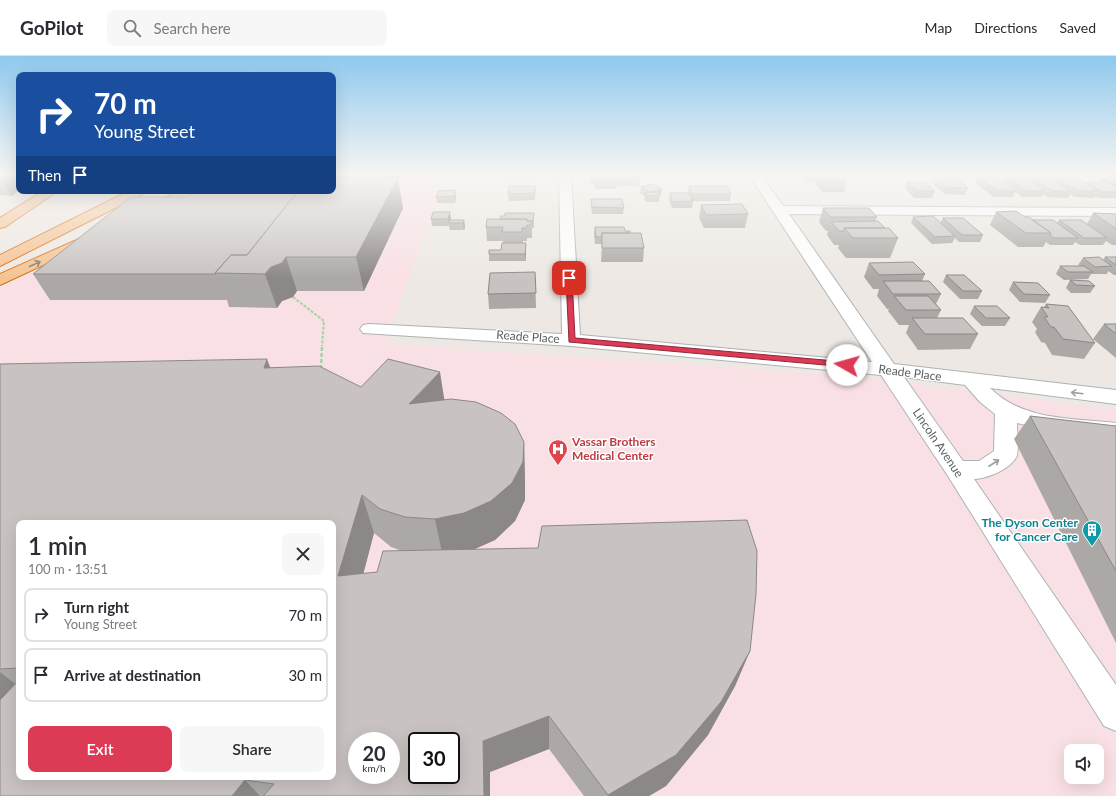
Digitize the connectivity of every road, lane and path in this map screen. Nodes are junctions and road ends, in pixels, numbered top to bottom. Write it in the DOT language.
graph roads {
  1 [pos="23,210"];
  2 [pos="74,210"];
  3 [pos="102,210"];
  4 [pos="151,210"];
  5 [pos="566,210"];
  6 [pos="779,210"];
  7 [pos="1116,212"];
  8 [pos="141,214"];
  9 [pos="0,224"];
  10 [pos="106,231"];
  11 [pos="28,232"];
  12 [pos="0,261"];
  13 [pos="0,280"];
  14 [pos="293,297"];
  15 [pos="368,329"];
  16 [pos="571,340"];
  17 [pos="887,370"];
  18 [pos="321,373"];
  19 [pos="972,380"];
  20 [pos="1116,397"];
  21 [pos="1006,411"];
  22 [pos="1116,430"];
  23 [pos="956,470"];
  24 [pos="1116,714"];
  1 -- 9 [label="highway"];
  2 -- 11 [label="highway"];
  3 -- 12 [label="highway"];
  4 -- 8 [label="highway"];
  5 -- 16 [label="street"];
  6 -- 7 [label="street"];
  6 -- 17 [label="street, Lincoln Avenue"];
  13 -- 10 [label="highway, one-way"];
  14 -- 18 [label="path"];
  15 -- 16 [label="street, Reade Place"];
  16 -- 17 [label="street, Reade Place"];
  17 -- 19 [label="street, Reade Place"];
  17 -- 23 [label="street, Lincoln Avenue"];
  20 -- 19 [label="street, Reade Place, one-way"];
  19 -- 21 [label="street"];
  21 -- 22 [label="street"];
  23 -- 21 [label="street, one-way"];
  23 -- 24 [label="street, Lincoln Avenue"];
}
